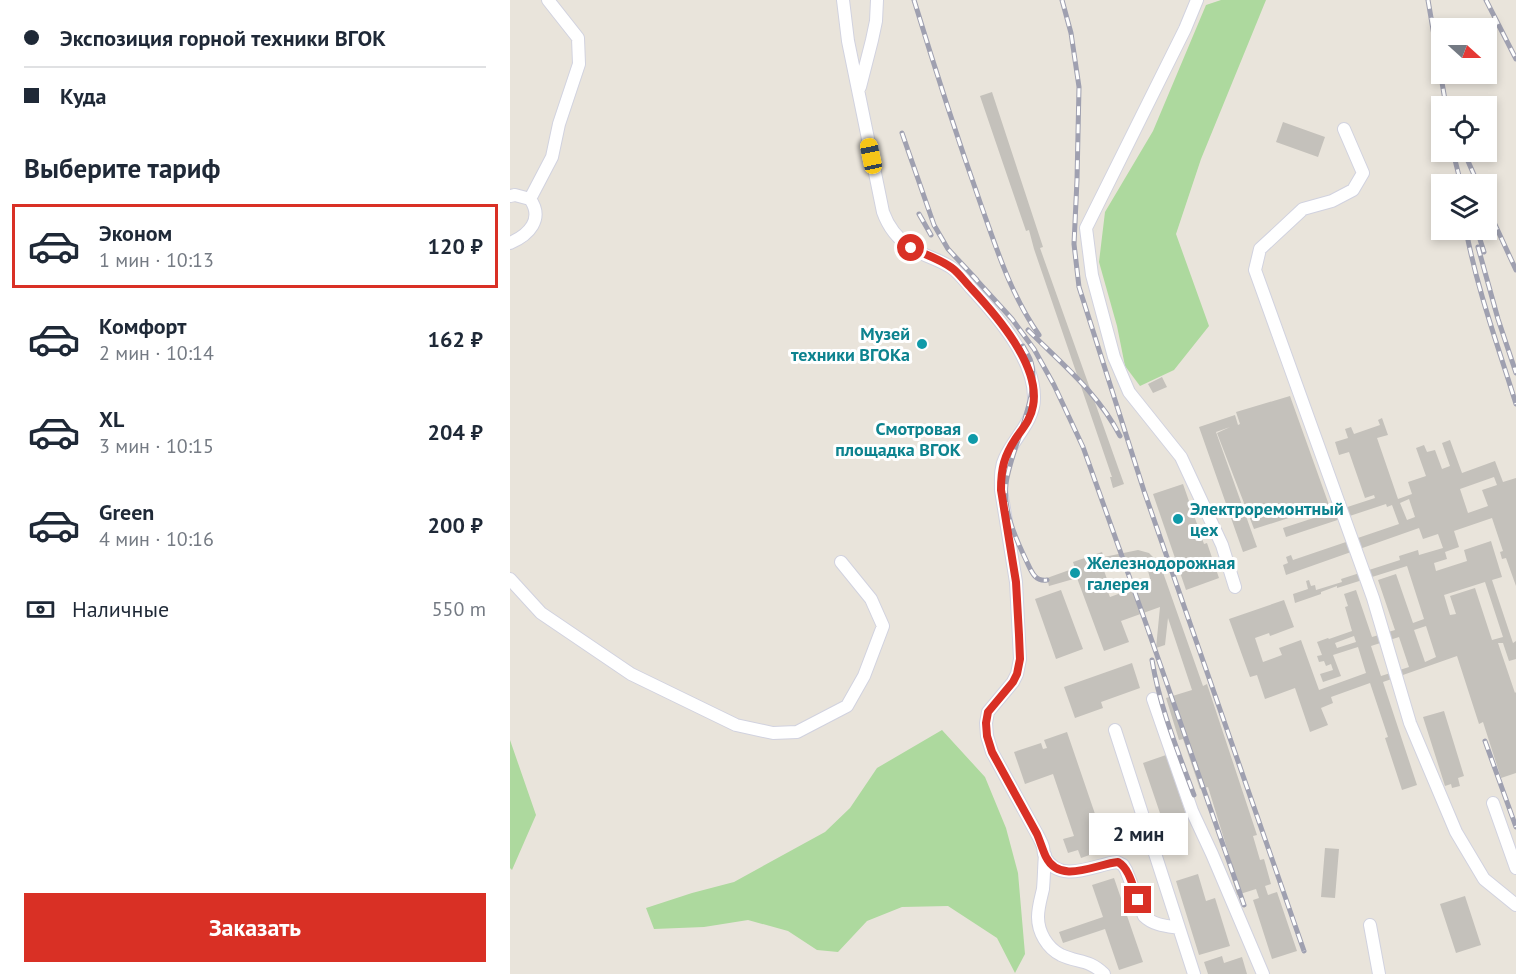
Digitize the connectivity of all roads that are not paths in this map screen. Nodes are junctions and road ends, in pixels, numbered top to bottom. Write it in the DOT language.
graph roads {
  1 [pos="548,0"];
  2 [pos="843,0"];
  3 [pos="877,0"];
  4 [pos="1197,0"];
  5 [pos="859,100"];
  6 [pos="1344,129"];
  7 [pos="510,196"];
  8 [pos="530,199"];
  9 [pos="510,243"];
  10 [pos="842,562"];
  11 [pos="510,579"];
  12 [pos="1235,587"];
  13 [pos="1153,699"];
  14 [pos="1115,730"];
  15 [pos="1493,803"];
  16 [pos="1045,855"];
  17 [pos="1516,868"];
  18 [pos="1516,905"];
  19 [pos="1370,925"];
  20 [pos="1179,928"];
  21 [pos="1104,974"];
  22 [pos="1194,974"];
  23 [pos="1263,974"];
  24 [pos="1379,974"];
  1 -- 8 [label="lane"];
  2 -- 5 [label="lane"];
  3 -- 5 [label="lane"];
  4 -- 12 [label="lane"];
  5 -- 16 [label="lane"];
  6 -- 18 [label="lane"];
  7 -- 8 [label="lane"];
  8 -- 9 [label="lane"];
  10 -- 11 [label="lane"];
  13 -- 23 [label="lane"];
  14 -- 20 [label="lane"];
  15 -- 17 [label="lane"];
  16 -- 20 [label="lane"];
  16 -- 21 [label="lane"];
  19 -- 24 [label="lane"];
  20 -- 22 [label="lane"];
}
